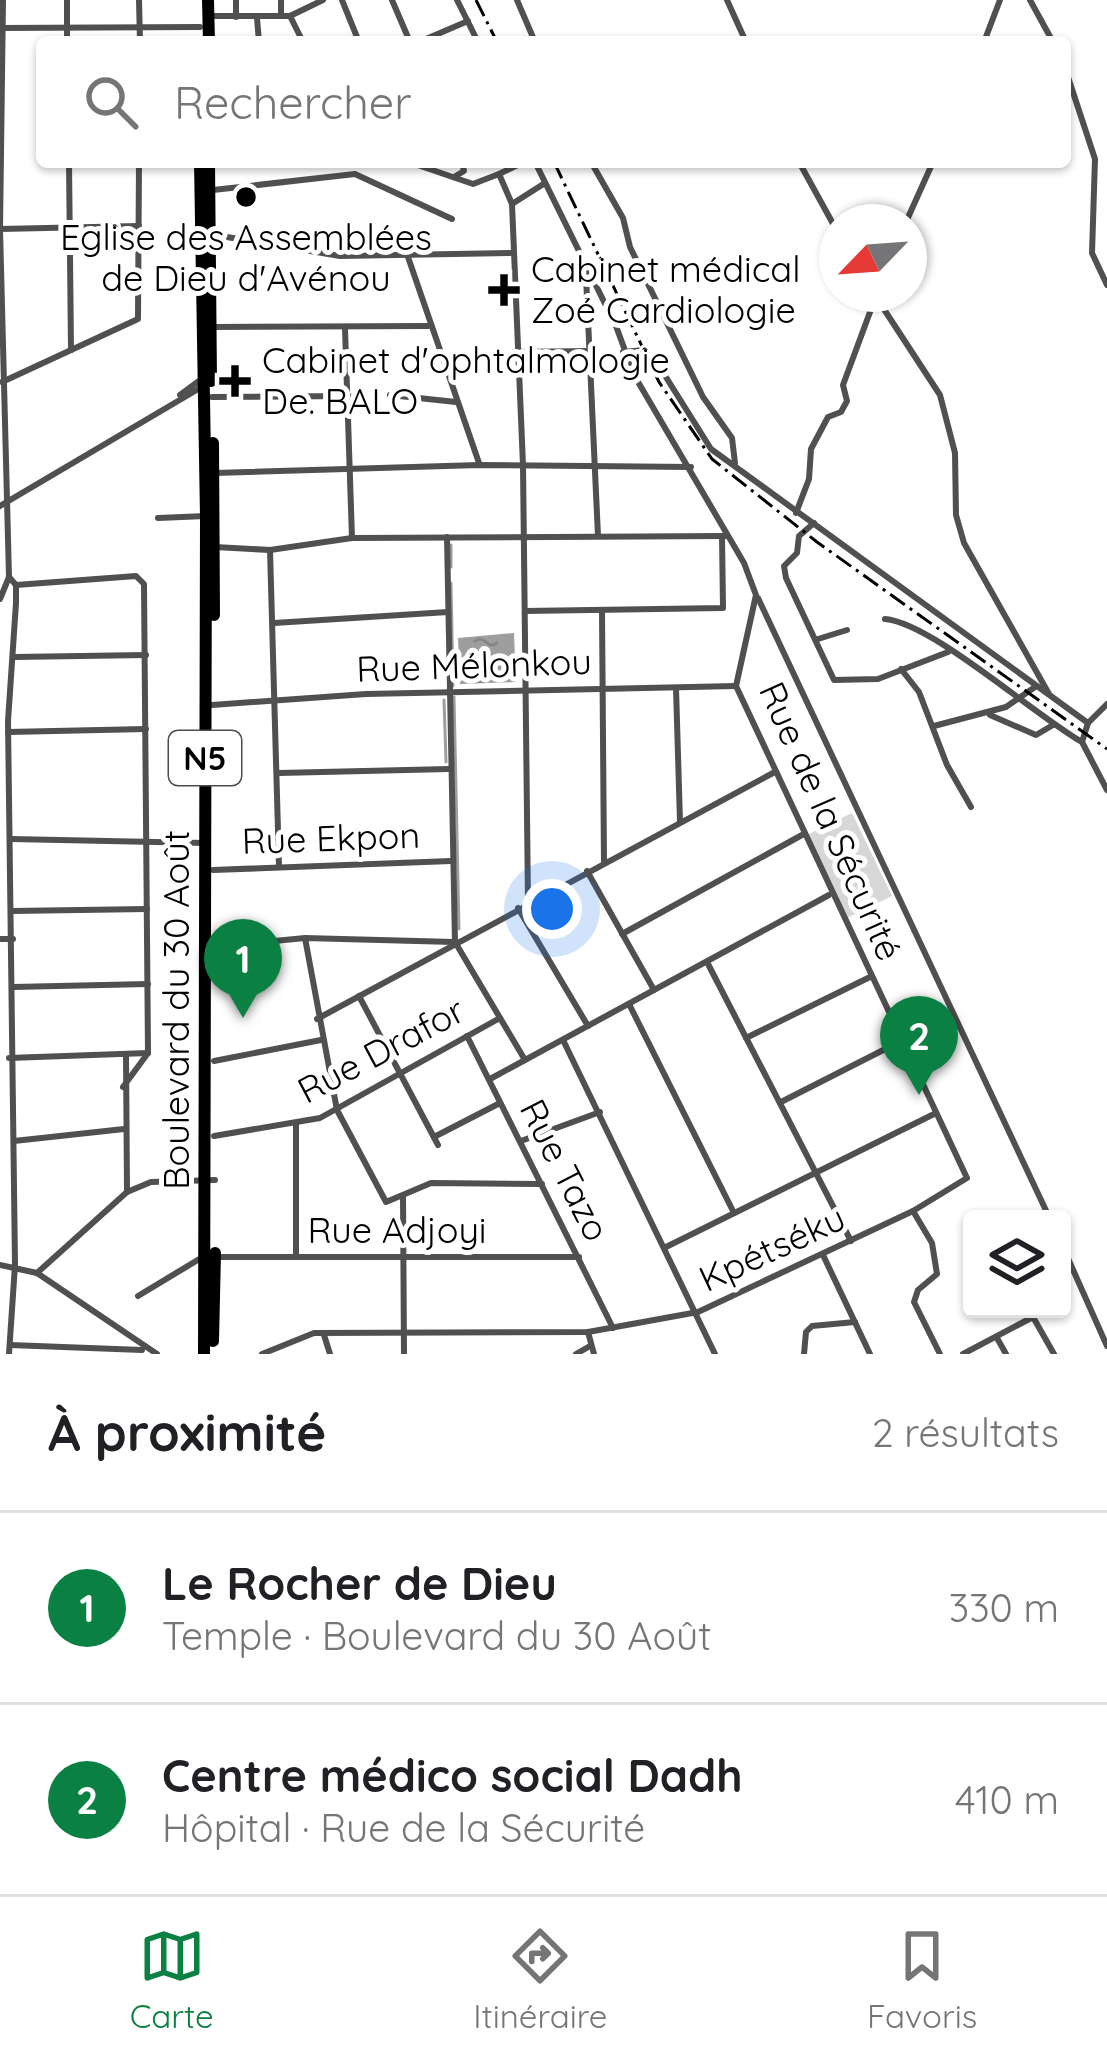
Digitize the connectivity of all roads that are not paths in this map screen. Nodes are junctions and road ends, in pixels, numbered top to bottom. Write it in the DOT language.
graph roads {
  1 [pos="3,0"];
  2 [pos="67,0"];
  3 [pos="139,0"];
  4 [pos="236,0"];
  5 [pos="281,0"];
  6 [pos="323,0"];
  7 [pos="342,0"];
  8 [pos="392,0"];
  9 [pos="457,0"];
  10 [pos="517,0"];
  11 [pos="727,0"];
  12 [pos="1000,0"];
  13 [pos="1030,0"];
  14 [pos="285,15"];
  15 [pos="236,17"];
  16 [pos="257,18"];
  17 [pos="204,21"];
  18 [pos="468,21"];
  19 [pos="2,28"];
  20 [pos="67,28"];
  21 [pos="140,28"];
  22 [pos="67,36"];
  23 [pos="140,36"];
  24 [pos="258,36"];
  25 [pos="299,36"];
  26 [pos="357,36"];
  27 [pos="412,36"];
  28 [pos="430,36"];
  29 [pos="475,36"];
  30 [pos="532,36"];
  31 [pos="743,36"];
  32 [pos="985,36"];
  33 [pos="1050,36"];
  34 [pos="1071,86"];
  35 [pos="1,151"];
  36 [pos="69,168"];
  37 [pos="140,168"];
  38 [pos="200,168"];
  39 [pos="209,168"];
  40 [pos="424,168"];
  41 [pos="463,168"];
  42 [pos="512,168"];
  43 [pos="538,168"];
  44 [pos="594,168"];
  45 [pos="802,168"];
  46 [pos="930,168"];
  47 [pos="499,174"];
  48 [pos="451,179"];
  49 [pos="545,183"];
  50 [pos="209,190"];
  51 [pos="512,204"];
  52 [pos="822,204"];
  53 [pos="914,204"];
  54 [pos="452,219"];
  55 [pos="139,226"];
  56 [pos="0,229"];
  57 [pos="68,229"];
  58 [pos="209,234"];
  59 [pos="514,253"];
  60 [pos="408,257"];
  61 [pos="586,273"];
  62 [pos="1107,285"];
  63 [pos="1,301"];
  64 [pos="870,312"];
  65 [pos="885,312"];
  66 [pos="429,326"];
  67 [pos="210,327"];
  68 [pos="345,329"];
  69 [pos="70,350"];
  70 [pos="1,351"];
  71 [pos="589,351"];
  72 [pos="515,352"];
  73 [pos="623,352"];
  74 [pos="2,382"];
  75 [pos="208,385"];
  76 [pos="390,395"];
  77 [pos="349,396"];
  78 [pos="456,402"];
  79 [pos="1,426"];
  80 [pos="735,463"];
  81 [pos="479,465"];
  82 [pos="523,465"];
  83 [pos="351,466"];
  84 [pos="691,467"];
  85 [pos="597,470"];
  86 [pos="214,473"];
  87 [pos="3,504"];
  88 [pos="796,512"];
  89 [pos="206,516"];
  90 [pos="158,518"];
  91 [pos="814,523"];
  92 [pos="598,536"];
  93 [pos="725,536"];
  94 [pos="447,537"];
  95 [pos="524,537"];
  96 [pos="352,538"];
  97 [pos="215,547"];
  98 [pos="271,550"];
  99 [pos="9,577"];
  100 [pos="16,585"];
  101 [pos="756,595"];
  102 [pos="0,598"];
  103 [pos="524,611"];
  104 [pos="602,611"];
  105 [pos="448,612"];
  106 [pos="885,619"];
  107 [pos="274,623"];
  108 [pos="847,630"];
  109 [pos="818,639"];
  110 [pos="947,652"];
  111 [pos="146,655"];
  112 [pos="15,657"];
  113 [pos="901,668"];
  114 [pos="736,686"];
  115 [pos="676,687"];
  116 [pos="1035,687"];
  117 [pos="602,689"];
  118 [pos="525,690"];
  119 [pos="449,692"];
  120 [pos="1050,698"];
  121 [pos="1019,699"];
  122 [pos="276,701"];
  123 [pos="1107,704"];
  124 [pos="208,705"];
  125 [pos="987,713"];
  126 [pos="4,721"];
  127 [pos="1088,723"];
  128 [pos="1055,724"];
  129 [pos="934,725"];
  130 [pos="146,729"];
  131 [pos="8,732"];
  132 [pos="1082,742"];
  133 [pos="450,769"];
  134 [pos="279,772"];
  135 [pos="773,773"];
  136 [pos="1107,790"];
  137 [pos="11,795"];
  138 [pos="0,796"];
  139 [pos="971,807"];
  140 [pos="680,822"];
  141 [pos="802,835"];
  142 [pos="11,838"];
  143 [pos="142,841"];
  144 [pos="208,843"];
  145 [pos="451,861"];
  146 [pos="604,862"];
  147 [pos="279,866"];
  148 [pos="0,867"];
  149 [pos="12,867"];
  150 [pos="213,870"];
  151 [pos="587,872"];
  152 [pos="830,894"];
  153 [pos="528,902"];
  154 [pos="518,908"];
  155 [pos="147,909"];
  156 [pos="12,911"];
  157 [pos="622,934"];
  158 [pos="305,938"];
  159 [pos="0,939"];
  160 [pos="13,939"];
  161 [pos="455,942"];
  162 [pos="212,947"];
  163 [pos="707,962"];
  164 [pos="870,977"];
  165 [pos="148,984"];
  166 [pos="13,987"];
  167 [pos="654,990"];
  168 [pos="359,996"];
  169 [pos="629,1004"];
  170 [pos="500,1018"];
  171 [pos="317,1019"];
  172 [pos="588,1026"];
  173 [pos="467,1036"];
  174 [pos="746,1038"];
  175 [pos="321,1040"];
  176 [pos="563,1040"];
  177 [pos="901,1041"];
  178 [pos="148,1053"];
  179 [pos="126,1054"];
  180 [pos="9,1058"];
  181 [pos="214,1060"];
  182 [pos="525,1060"];
  183 [pos="402,1073"];
  184 [pos="490,1079"];
  185 [pos="4,1086"];
  186 [pos="123,1087"];
  187 [pos="501,1102"];
  188 [pos="780,1103"];
  189 [pos="337,1110"];
  190 [pos="600,1112"];
  191 [pos="935,1113"];
  192 [pos="296,1124"];
  193 [pos="124,1129"];
  194 [pos="214,1136"];
  195 [pos="12,1141"];
  196 [pos="521,1141"];
  197 [pos="816,1174"];
  198 [pos="967,1178"];
  199 [pos="212,1180"];
  200 [pos="542,1184"];
  201 [pos="127,1192"];
  202 [pos="403,1196"];
  203 [pos="913,1210"];
  204 [pos="1046,1210"];
  205 [pos="734,1214"];
  206 [pos="0,1235"];
  207 [pos="851,1241"];
  208 [pos="14,1243"];
  209 [pos="666,1247"];
  210 [pos="823,1255"];
  211 [pos="211,1257"];
  212 [pos="296,1257"];
  213 [pos="404,1257"];
  214 [pos="579,1257"];
  215 [pos="15,1264"];
  216 [pos="0,1265"];
  217 [pos="1071,1265"];
  218 [pos="37,1273"];
  219 [pos="138,1297"];
  220 [pos="698,1312"];
  221 [pos="855,1322"];
  222 [pos="614,1328"];
  223 [pos="588,1332"];
  224 [pos="402,1333"];
  225 [pos="324,1334"];
  226 [pos="997,1338"];
  227 [pos="1107,1346"];
  228 [pos="9,1350"];
  229 [pos="65,1350"];
  230 [pos="142,1350"];
  231 [pos="592,1350"];
  232 [pos="804,1352"];
  233 [pos="157,1354"];
  234 [pos="208,1354"];
  235 [pos="262,1354"];
  236 [pos="330,1354"];
  237 [pos="404,1354"];
  238 [pos="576,1354"];
  239 [pos="716,1354"];
  240 [pos="795,1354"];
  241 [pos="870,1354"];
  242 [pos="940,1354"];
  243 [pos="963,1354"];
  244 [pos="1006,1354"];
  245 [pos="1054,1354"];
  1 -- 19 [label="street"];
  2 -- 20 [label="street"];
  3 -- 21 [label="street"];
  4 -- 15 [label="street"];
  5 -- 14 [label="street"];
  6 -- 14 [label="street"];
  7 -- 26 [label="street"];
  8 -- 27 [label="street"];
  9 -- 18 [label="street"];
  10 -- 30 [label="street"];
  11 -- 31 [label="street"];
  12 -- 32 [label="street"];
  13 -- 33 [label="street"];
  14 -- 16 [label="street"];
  14 -- 25 [label="street"];
  15 -- 16 [label="street"];
  15 -- 17 [label="street"];
  16 -- 24 [label="street"];
  17 -- 21 [label="street"];
  18 -- 28 [label="street"];
  18 -- 29 [label="street"];
  19 -- 20 [label="street"];
  19 -- 35 [label="street"];
  20 -- 21 [label="street"];
  20 -- 22 [label="street"];
  21 -- 23 [label="street"];
  34 -- 62 [label="street"];
  35 -- 56 [label="street"];
  36 -- 57 [label="street"];
  37 -- 55 [label="street"];
  38 -- 75 [label="highway, Boulevard du 30 Août / N5"];
  39 -- 50 [label="highway, Boulevard du 30 Août / N5"];
  40 -- 48 [label="street"];
  41 -- 48 [label="street"];
  42 -- 47 [label="street"];
  43 -- 49 [label="street"];
  44 -- 80 [label="street"];
  45 -- 52 [label="street"];
  46 -- 53 [label="street"];
  47 -- 48 [label="street"];
  47 -- 51 [label="street"];
  49 -- 51 [label="street"];
  49 -- 61 [label="street"];
  50 -- 54 [label="street"];
  50 -- 58 [label="highway, Boulevard du 30 Août / N5"];
  51 -- 59 [label="street"];
  55 -- 57 [label="street"];
  55 -- 69 [label="street"];
  56 -- 57 [label="street"];
  56 -- 63 [label="street"];
  57 -- 69 [label="street"];
  58 -- 60 [label="street"];
  58 -- 67 [label="highway, Boulevard du 30 Août / N5"];
  59 -- 60 [label="street"];
  59 -- 72 [label="street"];
  60 -- 66 [label="street"];
  61 -- 71 [label="street"];
  61 -- 73 [label="street"];
  63 -- 70 [label="street"];
  64 -- 88 [label="street"];
  65 -- 120 [label="street"];
  66 -- 68 [label="street"];
  66 -- 78 [label="street"];
  67 -- 68 [label="street"];
  67 -- 75 [label="highway, Boulevard du 30 Août / N5"];
  68 -- 77 [label="street"];
  69 -- 74 [label="street"];
  70 -- 74 [label="street"];
  71 -- 72 [label="street"];
  71 -- 85 [label="street"];
  72 -- 82 [label="street"];
  73 -- 80 [label="street"];
  73 -- 84 [label="street"];
  74 -- 79 [label="street"];
  75 -- 77 [label="street"];
  75 -- 86 [label="highway, Boulevard du 30 Août / N5"];
  75 -- 87 [label="street"];
  75 -- 89 [label="highway, Boulevard du 30 Août / N5"];
  76 -- 78 [label="street"];
  77 -- 83 [label="street"];
  78 -- 81 [label="street"];
  79 -- 87 [label="street"];
  80 -- 88 [label="street"];
  81 -- 82 [label="street"];
  81 -- 83 [label="street"];
  82 -- 85 [label="street"];
  82 -- 95 [label="street"];
  83 -- 86 [label="street"];
  83 -- 96 [label="street"];
  84 -- 85 [label="street"];
  84 -- 93 [label="street"];
  85 -- 92 [label="street"];
  86 -- 97 [label="highway, Boulevard du 30 Août / N5"];
  87 -- 99 [label="street"];
  88 -- 91 [label="street"];
  89 -- 90 [label="street"];
  89 -- 124 [label="highway, Boulevard du 30 Août / N5"];
  91 -- 109 [label="street"];
  91 -- 116 [label="street"];
  92 -- 93 [label="street"];
  92 -- 95 [label="street"];
  93 -- 101 [label="street"];
  93 -- 104 [label="street"];
  94 -- 95 [label="street"];
  94 -- 96 [label="street"];
  94 -- 105 [label="street"];
  95 -- 103 [label="street"];
  96 -- 98 [label="street"];
  97 -- 98 [label="street"];
  97 -- 124 [label="highway, Boulevard du 30 Août / N5"];
  98 -- 107 [label="street"];
  99 -- 100 [label="street"];
  99 -- 102 [label="street"];
  100 -- 111 [label="street"];
  100 -- 112 [label="street"];
  101 -- 114 [label="street, Rue de la Sécurité"];
  101 -- 204 [label="street"];
  103 -- 104 [label="street"];
  103 -- 118 [label="street"];
  104 -- 117 [label="street"];
  105 -- 107 [label="street"];
  105 -- 119 [label="street"];
  106 -- 110 [label="street"];
  107 -- 122 [label="street"];
  108 -- 109 [label="street"];
  109 -- 113 [label="street"];
  110 -- 113 [label="street"];
  110 -- 121 [label="street"];
  111 -- 112 [label="street"];
  111 -- 130 [label="street"];
  112 -- 126 [label="street"];
  113 -- 129 [label="street"];
  114 -- 115 [label="street, Rue Mélonkou"];
  114 -- 135 [label="street, Rue de la Sécurité"];
  115 -- 117 [label="street, Rue Mélonkou"];
  115 -- 140 [label="street"];
  116 -- 120 [label="street"];
  116 -- 121 [label="street"];
  117 -- 118 [label="street, Rue Mélonkou"];
  117 -- 146 [label="street"];
  118 -- 119 [label="street, Rue Mélonkou"];
  118 -- 153 [label="street"];
  119 -- 122 [label="street, Rue Mélonkou"];
  119 -- 133 [label="street"];
  120 -- 127 [label="street"];
  121 -- 125 [label="street"];
  121 -- 128 [label="street"];
  122 -- 124 [label="street, Rue Mélonkou"];
  122 -- 134 [label="street"];
  123 -- 127 [label="street"];
  124 -- 144 [label="highway, Boulevard du 30 Août / N5"];
  125 -- 128 [label="street"];
  125 -- 129 [label="street"];
  126 -- 131 [label="street"];
  127 -- 132 [label="street"];
  128 -- 132 [label="street"];
  129 -- 139 [label="street"];
  130 -- 131 [label="street"];
  130 -- 143 [label="street"];
  131 -- 137 [label="street"];
  132 -- 136 [label="street"];
  133 -- 134 [label="street"];
  133 -- 145 [label="street"];
  134 -- 147 [label="street"];
  135 -- 140 [label="street"];
  135 -- 141 [label="street, Rue de la Sécurité"];
  137 -- 138 [label="street"];
  137 -- 142 [label="street"];
  140 -- 146 [label="street"];
  141 -- 152 [label="street, Rue de la Sécurité"];
  141 -- 157 [label="street"];
  142 -- 143 [label="street"];
  142 -- 149 [label="street"];
  143 -- 144 [label="street"];
  143 -- 155 [label="street"];
  144 -- 150 [label="highway, Boulevard du 30 Août / N5"];
  144 -- 199 [label="highway, Boulevard du 30 Août / N5"];
  145 -- 147 [label="street, Rue Ekpon"];
  145 -- 161 [label="street"];
  146 -- 151 [label="street"];
  147 -- 150 [label="street, Rue Ekpon"];
  148 -- 149 [label="street"];
  149 -- 156 [label="street"];
  150 -- 162 [label="highway, Boulevard du 30 Août / N5"];
  151 -- 153 [label="street"];
  151 -- 157 [label="street"];
  152 -- 163 [label="street"];
  152 -- 164 [label="street, Rue de la Sécurité"];
  153 -- 154 [label="street"];
  154 -- 161 [label="street"];
  154 -- 172 [label="street"];
  155 -- 156 [label="street"];
  155 -- 165 [label="street"];
  156 -- 160 [label="street"];
  157 -- 167 [label="street"];
  158 -- 161 [label="street"];
  158 -- 162 [label="street"];
  158 -- 171 [label="street"];
  159 -- 160 [label="street"];
  160 -- 166 [label="street"];
  161 -- 168 [label="street"];
  161 -- 170 [label="street"];
  162 -- 181 [label="highway, Boulevard du 30 Août / N5"];
  163 -- 167 [label="street"];
  163 -- 174 [label="street"];
  164 -- 174 [label="street"];
  164 -- 177 [label="street, Rue de la Sécurité"];
  165 -- 166 [label="street"];
  165 -- 178 [label="street"];
  166 -- 180 [label="street"];
  167 -- 169 [label="street"];
  168 -- 171 [label="street"];
  168 -- 183 [label="street"];
  169 -- 172 [label="street"];
  169 -- 205 [label="street"];
  170 -- 173 [label="street, Rue Drafor"];
  170 -- 182 [label="street"];
  171 -- 175 [label="street"];
  172 -- 176 [label="street"];
  173 -- 183 [label="street, Rue Drafor"];
  173 -- 184 [label="street, Rue Tazo"];
  174 -- 188 [label="street"];
  175 -- 181 [label="street"];
  175 -- 189 [label="street"];
  176 -- 182 [label="street"];
  176 -- 190 [label="street"];
  177 -- 188 [label="street"];
  177 -- 191 [label="street, Rue de la Sécurité"];
  178 -- 179 [label="street"];
  178 -- 186 [label="street"];
  179 -- 180 [label="street"];
  179 -- 186 [label="street"];
  180 -- 185 [label="street"];
  181 -- 194 [label="highway, Boulevard du 30 Août / N5"];
  182 -- 184 [label="street"];
  183 -- 187 [label="street"];
  183 -- 189 [label="street, Rue Drafor"];
  184 -- 187 [label="street, Rue Tazo"];
  185 -- 195 [label="street"];
  186 -- 193 [label="street"];
  187 -- 196 [label="street, Rue Tazo"];
  188 -- 197 [label="street"];
  189 -- 192 [label="street, Rue Drafor"];
  189 -- 202 [label="street"];
  190 -- 196 [label="street"];
  190 -- 209 [label="street"];
  191 -- 197 [label="street"];
  191 -- 198 [label="street, Rue de la Sécurité"];
  192 -- 194 [label="street, Rue Drafor"];
  192 -- 212 [label="street"];
  193 -- 195 [label="street"];
  193 -- 201 [label="street"];
  194 -- 199 [label="highway, Boulevard du 30 Août / N5"];
  195 -- 208 [label="street"];
  196 -- 200 [label="street, Rue Tazo"];
  197 -- 205 [label="street"];
  197 -- 207 [label="street"];
  198 -- 203 [label="street, Kpétséku"];
  199 -- 201 [label="street"];
  199 -- 211 [label="highway, Boulevard du 30 Août / N5"];
  200 -- 202 [label="street"];
  200 -- 214 [label="street, Rue Tazo"];
  201 -- 218 [label="street"];
  202 -- 213 [label="street"];
  203 -- 207 [label="street, Kpétséku"];
  203 -- 242 [label="street"];
  205 -- 209 [label="street"];
  206 -- 208 [label="street"];
  207 -- 210 [label="street, Kpétséku"];
  208 -- 215 [label="street"];
  209 -- 220 [label="street"];
  210 -- 220 [label="street, Kpétséku"];
  210 -- 221 [label="street"];
  211 -- 212 [label="street, Rue Adjoyi"];
  211 -- 219 [label="street"];
  211 -- 234 [label="highway, Boulevard du 30 Août / N5"];
  212 -- 213 [label="street, Rue Adjoyi"];
  213 -- 214 [label="street, Rue Adjoyi"];
  213 -- 224 [label="street"];
  214 -- 222 [label="street, Rue Tazo"];
  215 -- 216 [label="street"];
  215 -- 218 [label="street"];
  215 -- 228 [label="street"];
  217 -- 227 [label="street"];
  218 -- 230 [label="street"];
  220 -- 222 [label="street, Kpétséku"];
  220 -- 239 [label="street"];
  221 -- 232 [label="street"];
  221 -- 241 [label="street"];
  222 -- 223 [label="street, Kpétséku"];
  223 -- 224 [label="street, Kpétséku"];
  223 -- 231 [label="street"];
  224 -- 225 [label="street, Kpétséku"];
  224 -- 237 [label="street"];
  225 -- 235 [label="street, Kpétséku"];
  225 -- 236 [label="street"];
  226 -- 243 [label="street"];
  226 -- 244 [label="street"];
  226 -- 245 [label="street"];
  228 -- 229 [label="street"];
  229 -- 230 [label="street"];
  230 -- 233 [label="street"];
  231 -- 238 [label="street"];
  232 -- 240 [label="street"];
}
